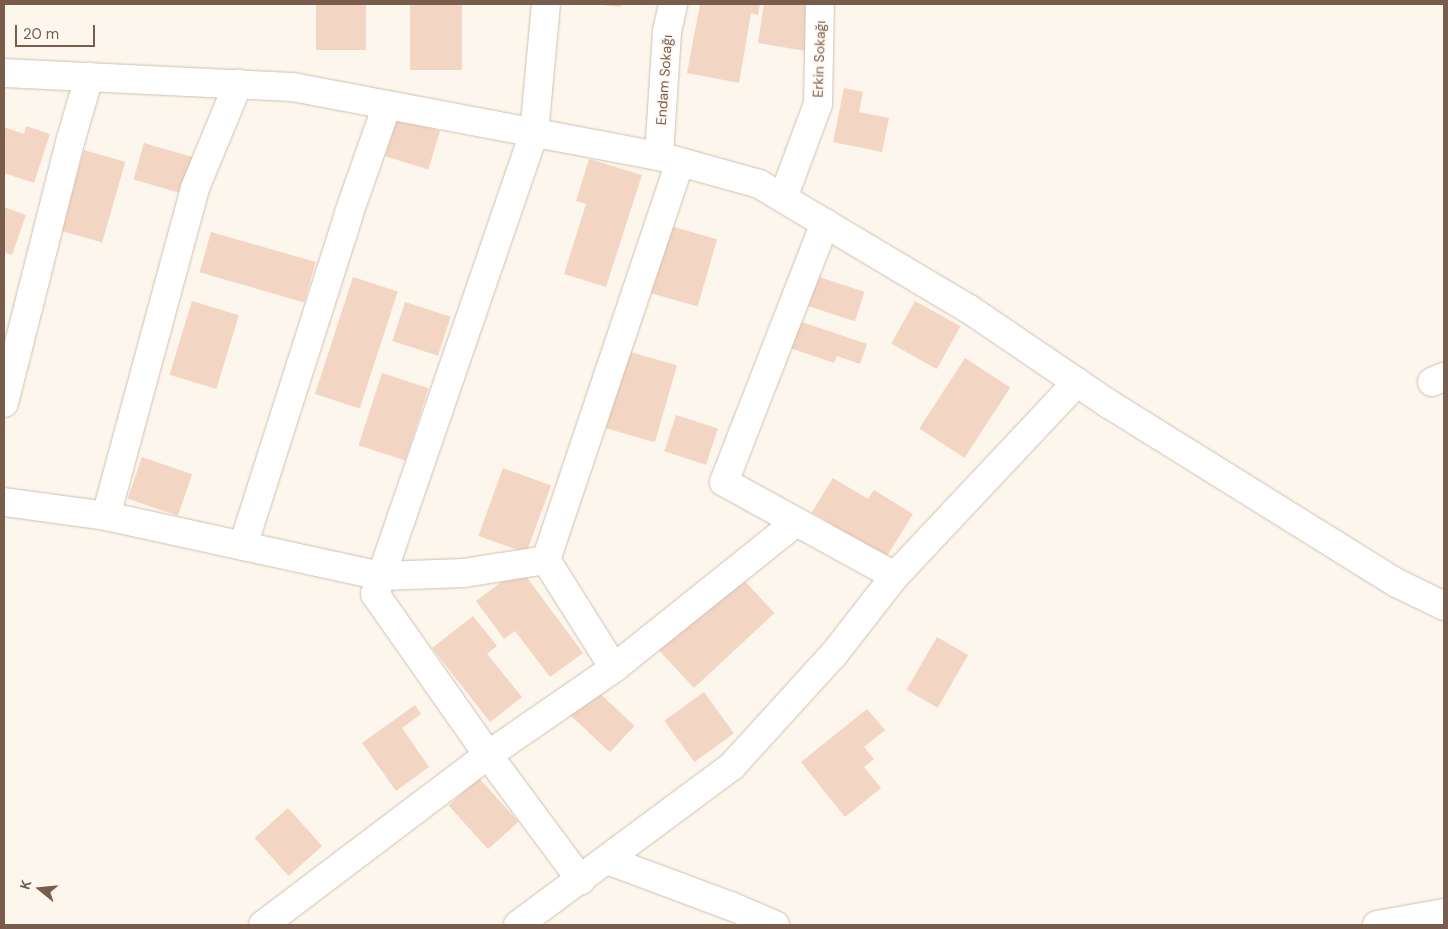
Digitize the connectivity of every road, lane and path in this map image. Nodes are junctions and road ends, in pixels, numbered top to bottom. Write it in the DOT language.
graph roads {
  1 [pos="546,4"];
  2 [pos="673,4"];
  3 [pos="820,4"];
  4 [pos="4,73"];
  5 [pos="89,77"];
  6 [pos="238,84"];
  7 [pos="387,105"];
  8 [pos="534,133"];
  9 [pos="669,159"];
  10 [pos="783,198"];
  11 [pos="825,223"];
  12 [pos="1077,382"];
  13 [pos="4,403"];
  14 [pos="4,502"];
  15 [pos="106,516"];
  16 [pos="795,523"];
  17 [pos="243,546"];
  18 [pos="546,560"];
  19 [pos="381,576"];
  20 [pos="895,576"];
  21 [pos="1444,606"];
  22 [pos="614,668"];
  23 [pos="488,755"];
  24 [pos="607,860"];
  25 [pos="581,880"];
  26 [pos="1444,913"];
  27 [pos="263,925"];
  28 [pos="518,925"];
  29 [pos="774,925"];
  30 [pos="1376,925"];
  1 -- 8 [label="street"];
  2 -- 9 [label="street, Endam Sokağı"];
  3 -- 10 [label="street, Erkin Sokağı"];
  4 -- 5 [label="street"];
  5 -- 6 [label="street"];
  5 -- 13 [label="street"];
  6 -- 7 [label="street"];
  6 -- 15 [label="street"];
  7 -- 8 [label="street"];
  7 -- 17 [label="street"];
  8 -- 9 [label="street"];
  8 -- 19 [label="street"];
  9 -- 10 [label="street"];
  9 -- 18 [label="street, Endam Sokağı"];
  10 -- 11 [label="street"];
  11 -- 12 [label="street"];
  11 -- 16 [label="street"];
  12 -- 20 [label="street"];
  12 -- 21 [label="street"];
  14 -- 15 [label="street"];
  15 -- 17 [label="street"];
  16 -- 20 [label="street"];
  16 -- 22 [label="street"];
  17 -- 19 [label="street"];
  18 -- 19 [label="street"];
  18 -- 22 [label="street"];
  19 -- 23 [label="street"];
  20 -- 24 [label="street"];
  22 -- 23 [label="street"];
  23 -- 25 [label="street"];
  23 -- 27 [label="street"];
  24 -- 25 [label="street"];
  24 -- 29 [label="street"];
  25 -- 28 [label="street"];
  26 -- 30 [label="street"];
}
